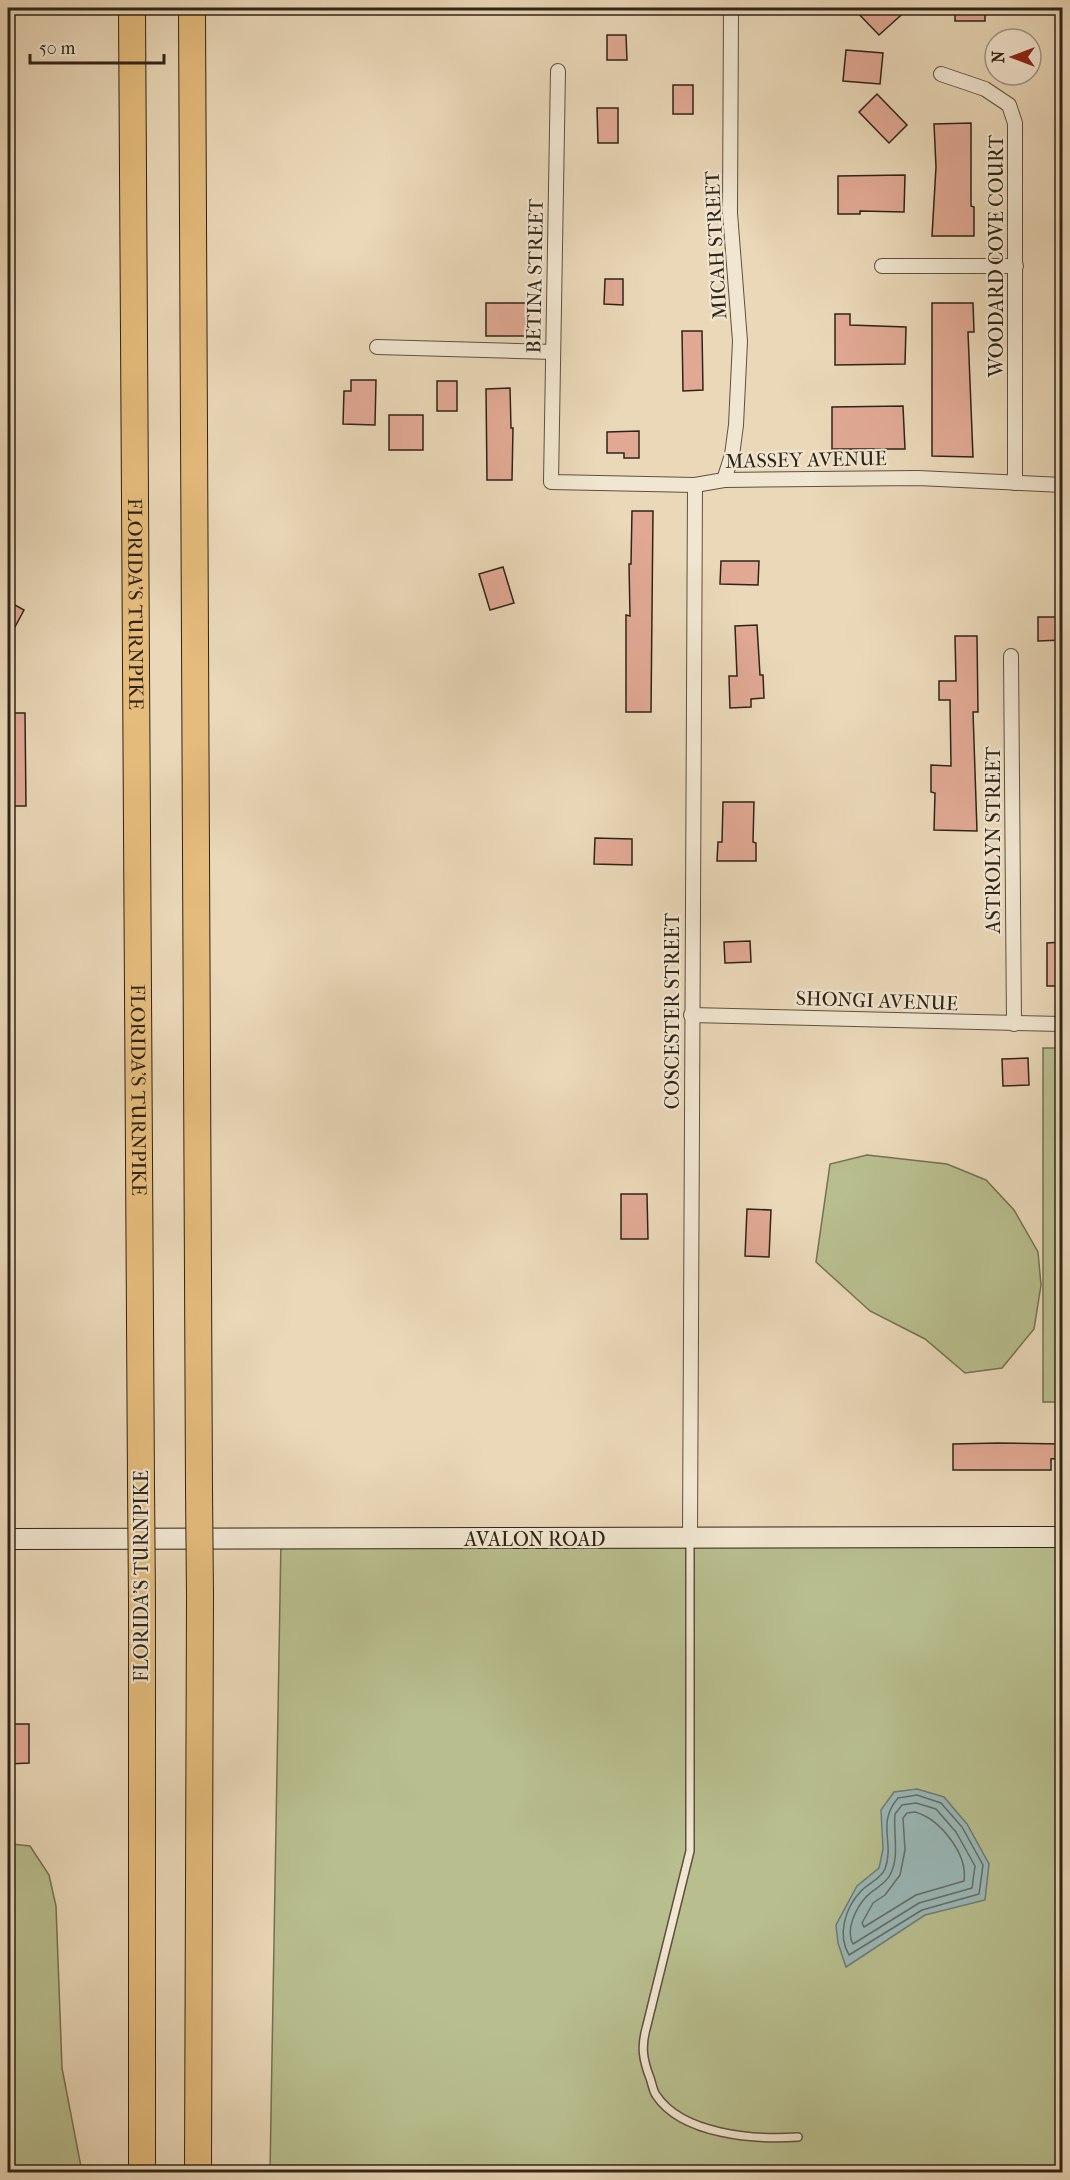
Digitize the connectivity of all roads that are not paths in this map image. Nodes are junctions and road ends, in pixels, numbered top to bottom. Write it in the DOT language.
graph roads {
  1 [pos="132,8"];
  2 [pos="192,8"];
  3 [pos="731,8"];
  4 [pos="558,71"];
  5 [pos="941,74"];
  6 [pos="882,267"];
  7 [pos="1016,267"];
  8 [pos="377,347"];
  9 [pos="553,352"];
  10 [pos="724,480"];
  11 [pos="551,482"];
  12 [pos="1015,483"];
  13 [pos="695,485"];
  14 [pos="1062,485"];
  15 [pos="1011,656"];
  16 [pos="691,1015"];
  17 [pos="1014,1024"];
  18 [pos="1062,1024"];
  19 [pos="1062,1537"];
  20 [pos="690,1538"];
  21 [pos="8,1539"];
  22 [pos="798,2137"];
  23 [pos="142,2172"];
  24 [pos="198,2172"];
  1 -- 23 [label="highway, FLORIDA'S TURNPIKE, bridge"];
  2 -- 24 [label="highway, bridge"];
  3 -- 10 [label="street, MICAH STREET"];
  4 -- 9 [label="street, BETINA STREET"];
  5 -- 7 [label="street, WOODARD COVE COURT"];
  6 -- 7 [label="street"];
  7 -- 12 [label="street, WOODARD COVE COURT"];
  8 -- 9 [label="street"];
  9 -- 11 [label="street, BETINA STREET"];
  10 -- 12 [label="street, MASSEY AVENUE"];
  10 -- 13 [label="street, MASSEY AVENUE"];
  11 -- 13 [label="street, MASSEY AVENUE"];
  12 -- 14 [label="street, MASSEY AVENUE"];
  13 -- 16 [label="street, COSCESTER STREET"];
  15 -- 17 [label="street, ASTROLYN STREET"];
  16 -- 17 [label="street, SHONGI AVENUE"];
  16 -- 20 [label="street, COSCESTER STREET"];
  17 -- 18 [label="street, SHONGI AVENUE"];
  19 -- 20 [label="main road, AVALON ROAD"];
  20 -- 21 [label="main road, AVALON ROAD"];
  20 -- 22 [label="lane"];
}
